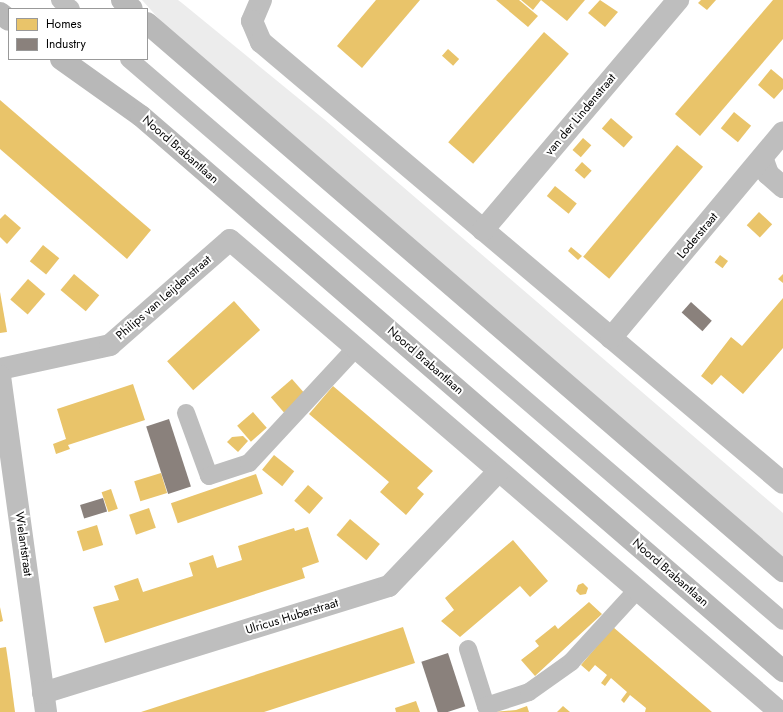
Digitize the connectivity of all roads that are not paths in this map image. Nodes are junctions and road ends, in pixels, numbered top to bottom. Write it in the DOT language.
graph roads {
  1 [pos="60,0"];
  2 [pos="122,0"];
  3 [pos="261,0"];
  4 [pos="678,0"];
  5 [pos="70,8"];
  6 [pos="131,8"];
  7 [pos="0,13"];
  8 [pos="8,19"];
  9 [pos="148,24"];
  10 [pos="62,60"];
  11 [pos="130,60"];
  12 [pos="783,132"];
  13 [pos="763,160"];
  14 [pos="783,187"];
  15 [pos="483,230"];
  16 [pos="611,338"];
  17 [pos="356,348"];
  18 [pos="0,369"];
  19 [pos="0,376"];
  20 [pos="186,413"];
  21 [pos="498,472"];
  22 [pos="783,483"];
  23 [pos="783,572"];
  24 [pos="637,590"];
  25 [pos="783,621"];
  26 [pos="468,650"];
  27 [pos="783,671"];
  28 [pos="44,702"];
  29 [pos="780,712"];
  1 -- 5 [label="lane"];
  2 -- 6 [label="main road"];
  3 -- 15 [label="street"];
  4 -- 15 [label="street, van der Lindenstraat"];
  7 -- 8 [label="main road"];
  9 -- 23 [label="main road"];
  10 -- 27 [label="main road, Noord Brabantlaan"];
  11 -- 25 [label="lane"];
  12 -- 13 [label="street, Loderstraat"];
  13 -- 14 [label="street"];
  13 -- 16 [label="street, Loderstraat"];
  15 -- 16 [label="street"];
  16 -- 22 [label="street"];
  17 -- 18 [label="street, Philips van Leijdenstraat"];
  17 -- 20 [label="lane"];
  17 -- 21 [label="street"];
  19 -- 28 [label="street, Wielantstraat"];
  21 -- 24 [label="street"];
  21 -- 28 [label="street, Ulricus Huberstraat"];
  24 -- 26 [label="lane"];
  24 -- 29 [label="street"];
}
